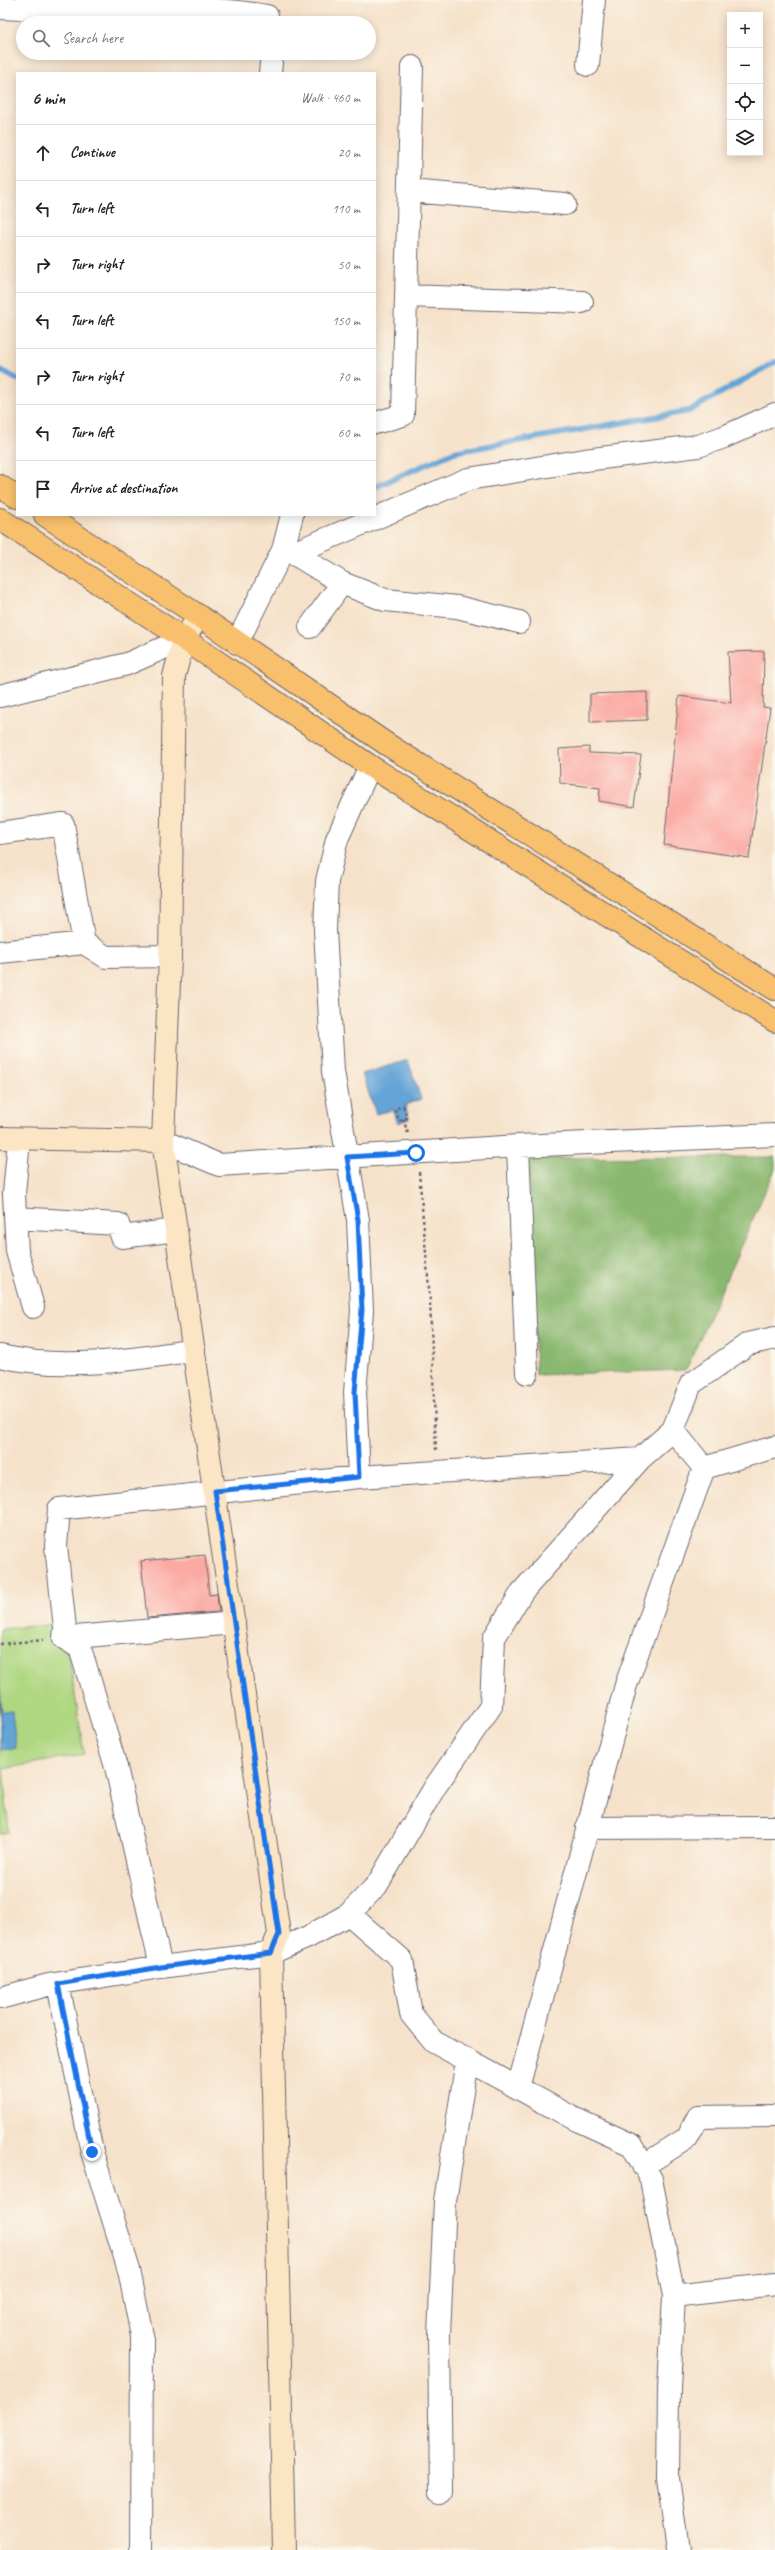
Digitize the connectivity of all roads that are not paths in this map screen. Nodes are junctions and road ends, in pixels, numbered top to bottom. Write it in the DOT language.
graph roads {
  1 [pos="594,0"];
  2 [pos="126,4"];
  3 [pos="0,8"];
  4 [pos="267,16"];
  5 [pos="271,60"];
  6 [pos="588,65"];
  7 [pos="412,67"];
  8 [pos="270,72"];
  9 [pos="409,191"];
  10 [pos="564,204"];
  11 [pos="406,296"];
  12 [pos="582,302"];
  13 [pos="775,414"];
  14 [pos="376,423"];
  15 [pos="0,486"];
  16 [pos="16,496"];
  17 [pos="47,516"];
  18 [pos="376,516"];
  19 [pos="376,516"];
  20 [pos="292,518"];
  21 [pos="0,519"];
  22 [pos="288,551"];
  23 [pos="342,583"];
  24 [pos="199,616"];
  25 [pos="519,622"];
  26 [pos="310,627"];
  27 [pos="184,639"];
  28 [pos="237,643"];
  29 [pos="0,696"];
  30 [pos="370,766"];
  31 [pos="0,834"];
  32 [pos="84,943"];
  33 [pos="0,952"];
  34 [pos="170,956"];
  35 [pos="775,989"];
  36 [pos="775,1021"];
  37 [pos="775,1135"];
  38 [pos="9,1139"];
  39 [pos="163,1141"];
  40 [pos="518,1146"];
  41 [pos="347,1157"];
  42 [pos="15,1218"];
  43 [pos="176,1230"];
  44 [pos="33,1307"];
  45 [pos="775,1338"];
  46 [pos="194,1350"];
  47 [pos="0,1356"];
  48 [pos="527,1373"];
  49 [pos="673,1430"];
  50 [pos="775,1447"];
  51 [pos="640,1459"];
  52 [pos="704,1468"];
  53 [pos="359,1477"];
  54 [pos="215,1491"];
  55 [pos="234,1623"];
  56 [pos="64,1638"];
  57 [pos="775,1827"];
  58 [pos="587,1828"];
  59 [pos="349,1914"];
  60 [pos="271,1953"];
  61 [pos="161,1967"];
  62 [pos="58,1984"];
  63 [pos="0,1998"];
  64 [pos="467,2060"];
  65 [pos="518,2088"];
  66 [pos="775,2116"];
  67 [pos="643,2166"];
  68 [pos="775,2284"];
  69 [pos="674,2296"];
  70 [pos="441,2492"];
  71 [pos="141,2550"];
  72 [pos="284,2550"];
  73 [pos="678,2550"];
  1 -- 6 [label="street"];
  2 -- 3 [label="street"];
  2 -- 4 [label="street"];
  5 -- 8 [label="street"];
  7 -- 9 [label="street"];
  9 -- 10 [label="street"];
  9 -- 11 [label="street"];
  11 -- 12 [label="street"];
  11 -- 14 [label="street"];
  13 -- 18 [label="street"];
  15 -- 16 [label="main road"];
  17 -- 24 [label="main road"];
  19 -- 22 [label="street"];
  20 -- 22 [label="street"];
  21 -- 27 [label="main road"];
  22 -- 23 [label="street"];
  22 -- 28 [label="street"];
  23 -- 25 [label="street"];
  23 -- 26 [label="street"];
  24 -- 27 [label="street"];
  24 -- 28 [label="main road"];
  27 -- 29 [label="street"];
  27 -- 30 [label="main road"];
  27 -- 34 [label="street"];
  28 -- 35 [label="main road"];
  30 -- 36 [label="main road"];
  30 -- 41 [label="street"];
  31 -- 32 [label="street"];
  32 -- 33 [label="street"];
  32 -- 34 [label="street"];
  34 -- 39 [label="street"];
  37 -- 40 [label="street"];
  38 -- 39 [label="street"];
  38 -- 42 [label="street"];
  39 -- 41 [label="street"];
  39 -- 43 [label="street"];
  40 -- 41 [label="street"];
  40 -- 48 [label="street"];
  41 -- 53 [label="street"];
  42 -- 43 [label="street"];
  42 -- 44 [label="street"];
  43 -- 46 [label="street"];
  45 -- 49 [label="street"];
  46 -- 47 [label="street"];
  46 -- 54 [label="street"];
  49 -- 51 [label="street"];
  49 -- 52 [label="street"];
  50 -- 52 [label="street"];
  51 -- 53 [label="street"];
  51 -- 59 [label="street"];
  52 -- 58 [label="street"];
  53 -- 54 [label="street"];
  54 -- 55 [label="street"];
  54 -- 56 [label="street"];
  55 -- 56 [label="street"];
  55 -- 60 [label="street"];
  56 -- 61 [label="street"];
  57 -- 58 [label="street"];
  58 -- 65 [label="street"];
  59 -- 60 [label="street"];
  59 -- 64 [label="street"];
  60 -- 61 [label="street"];
  60 -- 72 [label="street"];
  61 -- 62 [label="street"];
  62 -- 63 [label="street"];
  62 -- 71 [label="street"];
  64 -- 65 [label="street"];
  64 -- 70 [label="street"];
  65 -- 67 [label="street"];
  66 -- 67 [label="street"];
  67 -- 69 [label="street"];
  68 -- 69 [label="street"];
  69 -- 73 [label="street"];
}
